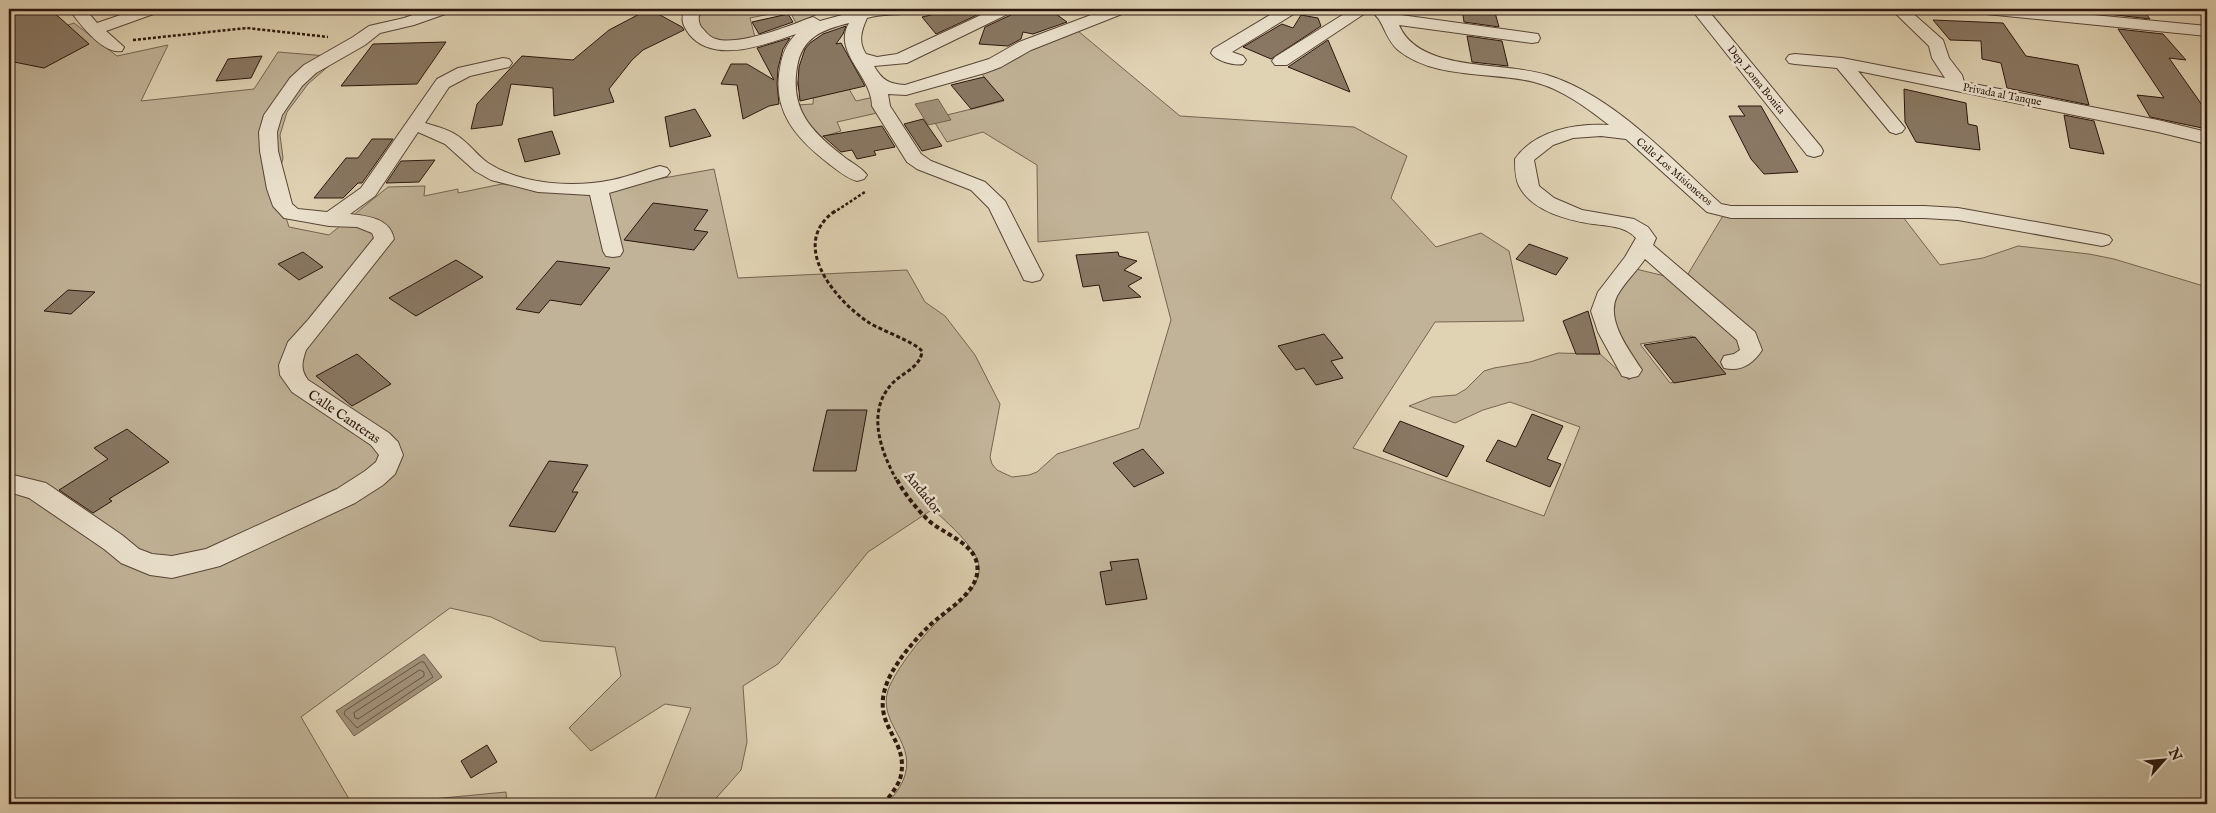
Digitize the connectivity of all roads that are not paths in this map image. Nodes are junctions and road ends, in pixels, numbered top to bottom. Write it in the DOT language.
graph roads {
  1 [pos="77,9"];
  2 [pos="154,9"];
  3 [pos="408,9"];
  4 [pos="445,9"];
  5 [pos="693,9"];
  6 [pos="840,9"];
  7 [pos="908,9"];
  8 [pos="1006,9"];
  9 [pos="1121,9"];
  10 [pos="1291,9"];
  11 [pos="1363,9"];
  12 [pos="1699,9"];
  13 [pos="1899,9"];
  14 [pos="1986,9"];
  15 [pos="1383,12"];
  16 [pos="861,15"];
  17 [pos="94,30"];
  18 [pos="2207,31"];
  19 [pos="367,35"];
  20 [pos="1532,38"];
  21 [pos="116,47"];
  22 [pos="861,58"];
  23 [pos="1237,60"];
  24 [pos="1795,60"];
  25 [pos="502,62"];
  26 [pos="1281,62"];
  27 [pos="1842,63"];
  28 [pos="1956,86"];
  29 [pos="878,90"];
  30 [pos="413,125"];
  31 [pos="1896,128"];
  32 [pos="1630,134"];
  33 [pos="2207,138"];
  34 [pos="1814,151"];
  35 [pos="660,172"];
  36 [pos="857,175"];
  37 [pos="598,188"];
  38 [pos="329,220"];
  39 [pos="2102,240"];
  40 [pos="1642,246"];
  41 [pos="613,251"];
  42 [pos="1032,275"];
  43 [pos="1732,362"];
  44 [pos="1630,370"];
  45 [pos="9,483"];
  1 -- 17 [label="street"];
  2 -- 17 [label="street"];
  3 -- 19 [label="street, Calle Canteras"];
  4 -- 19 [label="street"];
  5 -- 6 [label="street"];
  7 -- 16 [label="street"];
  8 -- 22 [label="street"];
  9 -- 29 [label="street"];
  10 -- 23 [label="street"];
  11 -- 26 [label="street"];
  12 -- 34 [label="street, Dep. Loma Bonita"];
  13 -- 28 [label="street"];
  14 -- 18 [label="street"];
  15 -- 20 [label="street"];
  15 -- 32 [label="street, Calle Los Misioneros"];
  16 -- 22 [label="street"];
  16 -- 36 [label="street"];
  17 -- 21 [label="street"];
  19 -- 38 [label="street, Calle Canteras"];
  22 -- 29 [label="street"];
  24 -- 27 [label="street, Privada al Tanque"];
  25 -- 30 [label="street"];
  27 -- 28 [label="street, Privada al Tanque"];
  27 -- 31 [label="street"];
  28 -- 33 [label="street, Privada al Tanque"];
  29 -- 42 [label="street"];
  30 -- 37 [label="street"];
  30 -- 38 [label="street"];
  32 -- 39 [label="street, Calle Los Misioneros"];
  32 -- 40 [label="street"];
  35 -- 37 [label="street"];
  37 -- 41 [label="street"];
  38 -- 45 [label="street, Calle Canteras"];
  40 -- 43 [label="street"];
  40 -- 44 [label="street"];
}
